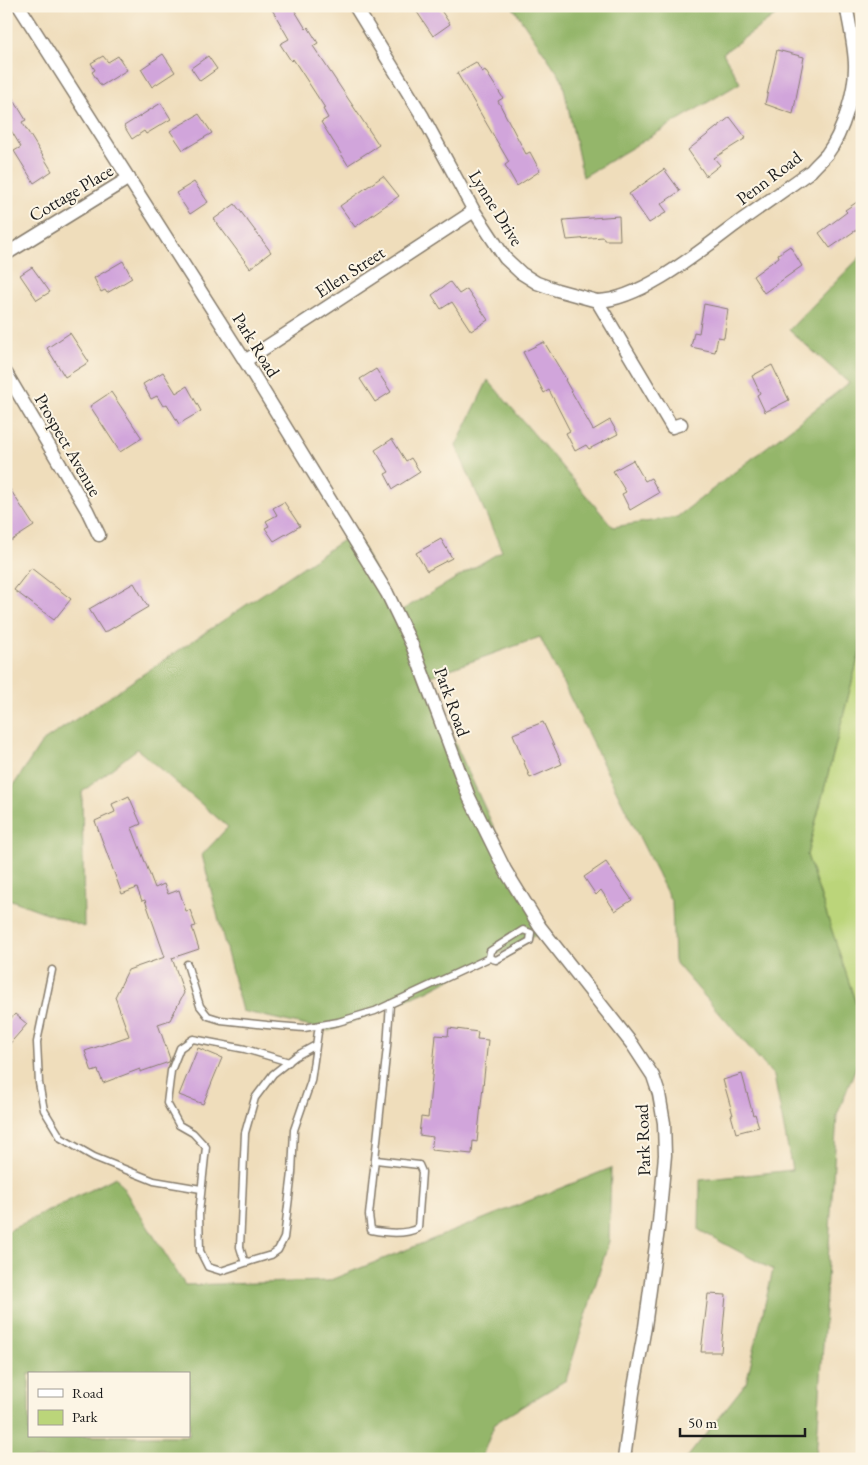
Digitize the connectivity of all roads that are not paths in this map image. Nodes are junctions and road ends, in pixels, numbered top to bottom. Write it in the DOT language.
graph roads {
  1 [pos="19,6"];
  2 [pos="354,6"];
  3 [pos="846,6"];
  4 [pos="129,178"];
  5 [pos="474,211"];
  6 [pos="6,254"];
  7 [pos="597,301"];
  8 [pos="245,361"];
  9 [pos="6,373"];
  10 [pos="681,424"];
  11 [pos="99,535"];
  12 [pos="535,930"];
  13 [pos="489,958"];
  14 [pos="187,964"];
  15 [pos="52,970"];
  16 [pos="390,1004"];
  17 [pos="319,1025"];
  18 [pos="316,1045"];
  19 [pos="289,1062"];
  20 [pos="376,1160"];
  21 [pos="202,1189"];
  22 [pos="248,1262"];
  23 [pos="624,1459"];
  1 -- 4 [label="street, Park Road"];
  2 -- 5 [label="street, Lynne Drive"];
  3 -- 7 [label="street, Penn Road"];
  4 -- 6 [label="street, Cottage Place"];
  4 -- 8 [label="street, Park Road"];
  5 -- 7 [label="street, Lynne Drive"];
  5 -- 8 [label="street, Ellen Street"];
  7 -- 10 [label="street"];
  8 -- 12 [label="street, Park Road"];
  9 -- 11 [label="street, Prospect Avenue"];
  12 -- 13 [label="lane"];
  12 -- 13 [label="lane"];
  12 -- 23 [label="street, Park Road"];
  13 -- 16 [label="lane"];
  14 -- 17 [label="lane"];
  15 -- 21 [label="lane"];
  16 -- 17 [label="lane"];
  16 -- 20 [label="lane"];
  17 -- 18 [label="lane"];
  18 -- 19 [label="lane"];
  18 -- 22 [label="lane"];
  19 -- 21 [label="lane"];
  19 -- 22 [label="lane"];
  20 -- 20 [label="lane"];
  21 -- 22 [label="lane"];
}
